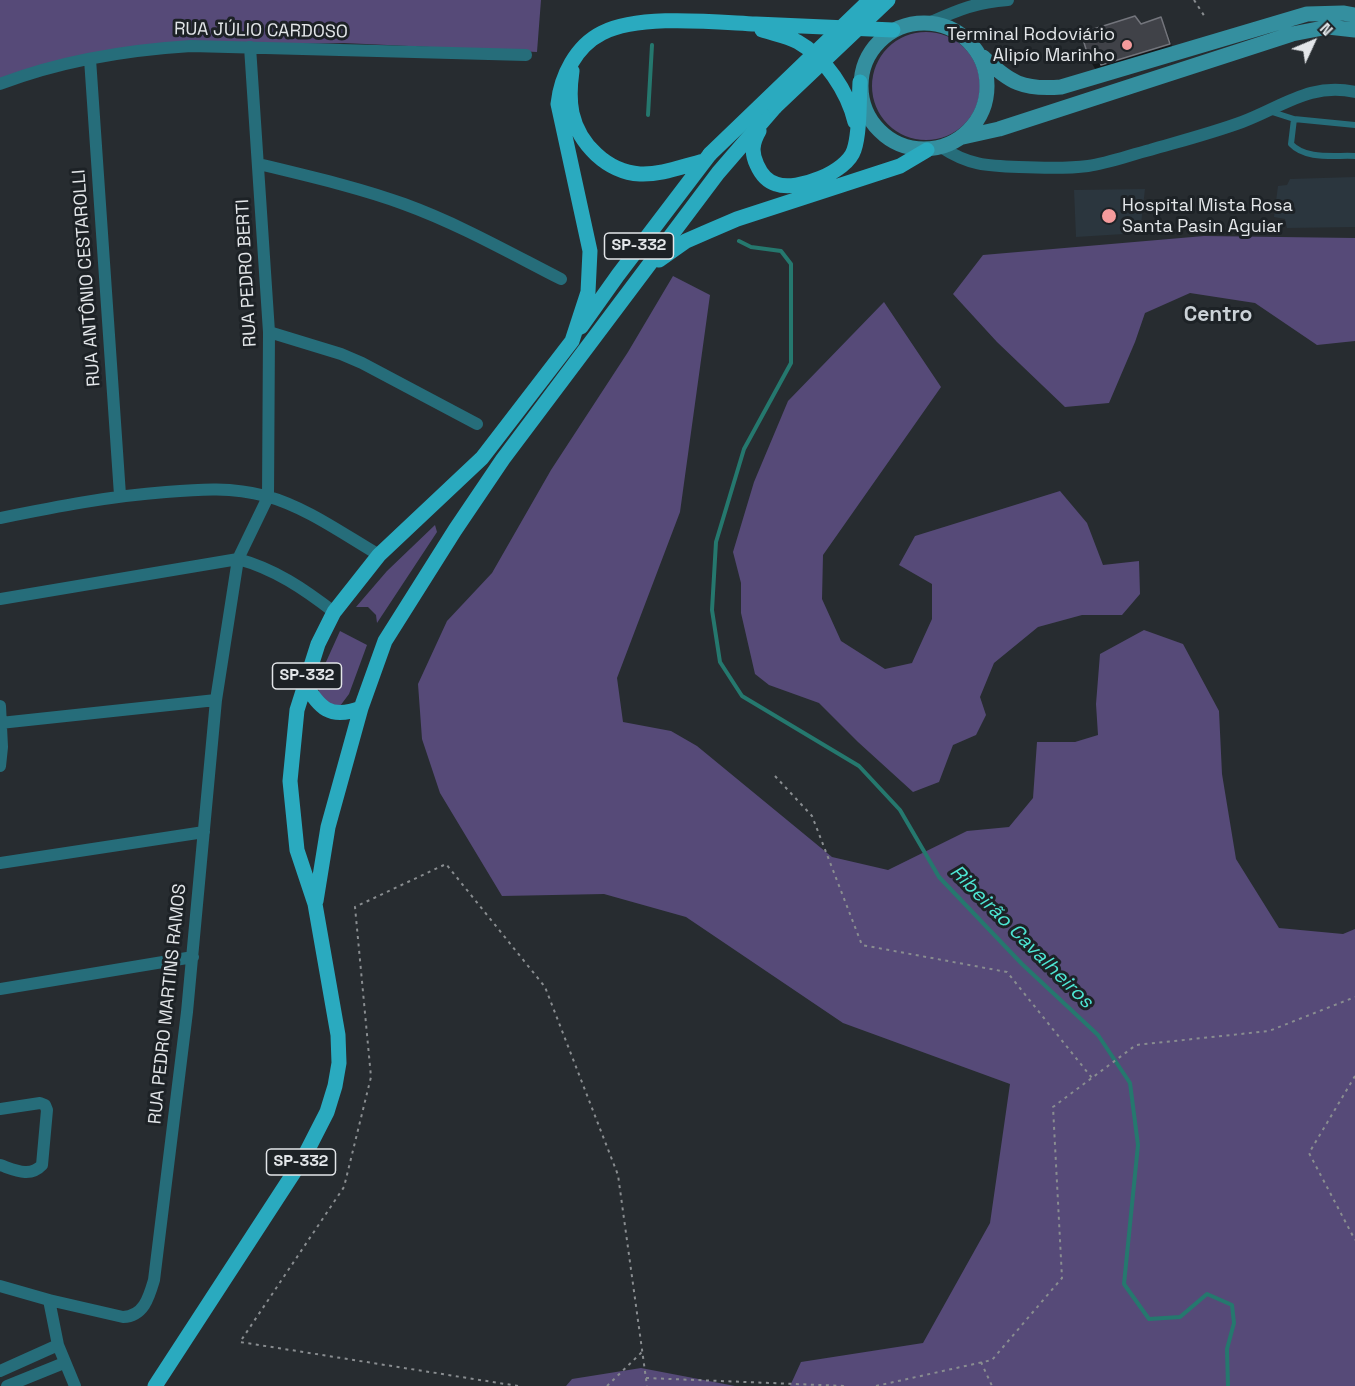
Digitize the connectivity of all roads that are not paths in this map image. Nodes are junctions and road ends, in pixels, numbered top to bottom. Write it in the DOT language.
graph roads {
  1 [pos="870,0"];
  2 [pos="888,0"];
  3 [pos="1008,0"];
  4 [pos="1355,15"];
  5 [pos="931,22"];
  6 [pos="742,23"];
  7 [pos="893,30"];
  8 [pos="1355,30"];
  9 [pos="250,47"];
  10 [pos="979,53"];
  11 [pos="526,55"];
  12 [pos="90,59"];
  13 [pos="573,62"];
  14 [pos="860,82"];
  15 [pos="0,84"];
  16 [pos="1355,92"];
  17 [pos="846,97"];
  18 [pos="775,107"];
  19 [pos="1268,110"];
  20 [pos="865,115"];
  21 [pos="1294,119"];
  22 [pos="1355,125"];
  23 [pos="857,131"];
  24 [pos="963,137"];
  25 [pos="934,148"];
  26 [pos="1355,156"];
  27 [pos="707,158"];
  28 [pos="259,164"];
  29 [pos="639,278"];
  30 [pos="561,279"];
  31 [pos="269,332"];
  32 [pos="572,341"];
  33 [pos="477,424"];
  34 [pos="120,495"];
  35 [pos="268,497"];
  36 [pos="0,518"];
  37 [pos="379,555"];
  38 [pos="238,559"];
  39 [pos="0,599"];
  40 [pos="334,612"];
  41 [pos="304,682"];
  42 [pos="216,700"];
  43 [pos="0,706"];
  44 [pos="361,708"];
  45 [pos="1,723"];
  46 [pos="0,766"];
  47 [pos="204,832"];
  48 [pos="0,863"];
  49 [pos="315,904"];
  50 [pos="193,957"];
  51 [pos="0,990"];
  52 [pos="0,1109"];
  53 [pos="0,1165"];
  54 [pos="0,1286"];
  55 [pos="49,1300"];
  56 [pos="58,1346"];
  57 [pos="64,1363"];
  58 [pos="0,1371"];
  59 [pos="7,1386"];
  60 [pos="75,1386"];
  61 [pos="155,1386"];
  1 -- 27 [label="main road, SP-332, bridge"];
  2 -- 18 [label="main road, SP-332, bridge"];
  3 -- 5 [label="street"];
  4 -- 10 [label="street"];
  5 -- 7 [label="street"];
  5 -- 10 [label="street"];
  6 -- 7 [label="main road"];
  6 -- 13 [label="main road"];
  6 -- 17 [label="main road"];
  7 -- 14 [label="street"];
  8 -- 24 [label="street"];
  9 -- 11 [label="street, RUA JÚLIO CARDOSO"];
  9 -- 12 [label="street, RUA JÚLIO CARDOSO"];
  9 -- 28 [label="street, RUA PEDRO BERTI"];
  10 -- 24 [label="street"];
  12 -- 15 [label="street, RUA JÚLIO CARDOSO"];
  12 -- 34 [label="street, RUA ANTÔNIO CESTAROLLI"];
  13 -- 27 [label="main road"];
  13 -- 32 [label="main road"];
  14 -- 20 [label="main road"];
  16 -- 19 [label="street"];
  17 -- 20 [label="main road"];
  17 -- 23 [label="main road"];
  18 -- 23 [label="main road"];
  18 -- 29 [label="main road, SP-332"];
  19 -- 21 [label="lane"];
  19 -- 25 [label="street"];
  20 -- 23 [label="main road"];
  20 -- 25 [label="street"];
  21 -- 22 [label="lane"];
  21 -- 26 [label="lane"];
  24 -- 25 [label="street"];
  25 -- 29 [label="main road"];
  27 -- 32 [label="main road, SP-332"];
  28 -- 30 [label="street"];
  28 -- 31 [label="street, RUA PEDRO BERTI"];
  29 -- 44 [label="main road, SP-332"];
  31 -- 33 [label="street"];
  31 -- 35 [label="street, RUA PEDRO BERTI"];
  32 -- 37 [label="main road, SP-332"];
  34 -- 35 [label="street"];
  34 -- 36 [label="street"];
  35 -- 37 [label="street"];
  35 -- 38 [label="street, RUA PEDRO MARTINS RAMOS"];
  37 -- 40 [label="main road, SP-332"];
  38 -- 39 [label="street"];
  38 -- 40 [label="street"];
  38 -- 42 [label="street, RUA PEDRO MARTINS RAMOS"];
  40 -- 41 [label="main road, SP-332"];
  41 -- 44 [label="main road, SP-332"];
  41 -- 49 [label="main road, SP-332"];
  42 -- 45 [label="street"];
  42 -- 47 [label="street, RUA PEDRO MARTINS RAMOS"];
  43 -- 45 [label="street"];
  44 -- 49 [label="main road, SP-332"];
  45 -- 46 [label="street"];
  47 -- 48 [label="street"];
  47 -- 50 [label="street, RUA PEDRO MARTINS RAMOS"];
  49 -- 61 [label="main road, SP-332"];
  50 -- 51 [label="street"];
  50 -- 55 [label="street, RUA PEDRO MARTINS RAMOS"];
  52 -- 53 [label="street"];
  54 -- 55 [label="street"];
  55 -- 56 [label="street"];
  56 -- 57 [label="street"];
  56 -- 58 [label="street"];
  57 -- 59 [label="street"];
  57 -- 60 [label="street"];
}
